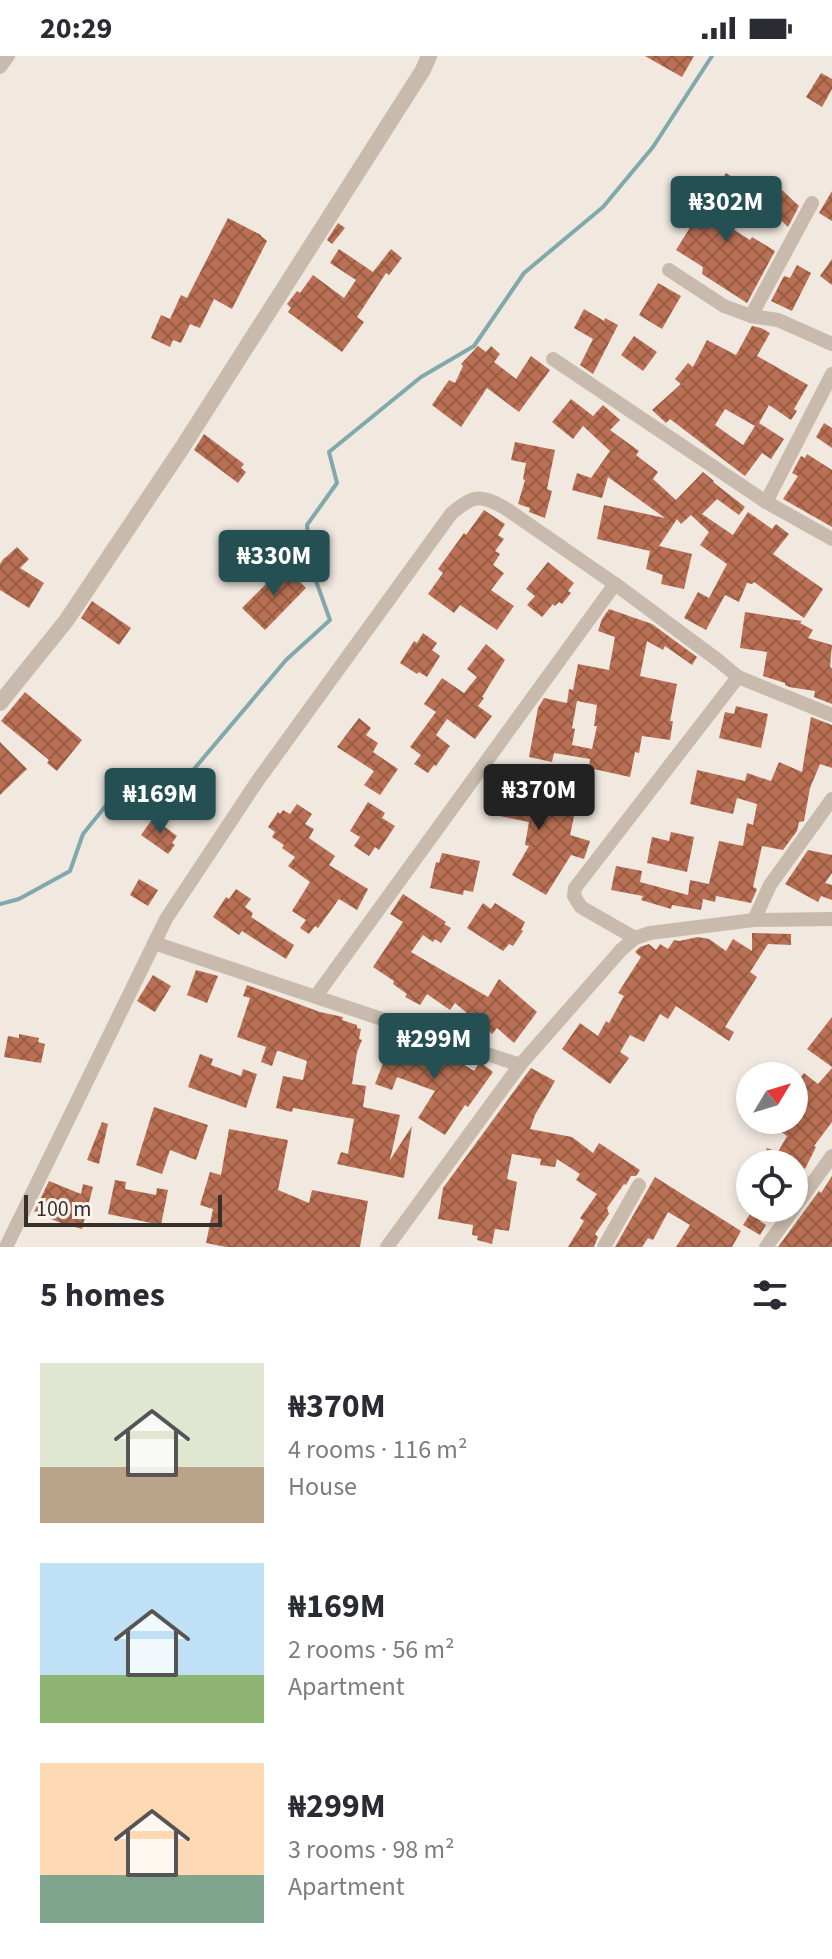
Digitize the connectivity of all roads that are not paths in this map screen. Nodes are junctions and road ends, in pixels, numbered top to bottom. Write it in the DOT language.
graph roads {
  1 [pos="8,56"];
  2 [pos="429,56"];
  3 [pos="0,67"];
  4 [pos="812,203"];
  5 [pos="669,270"];
  6 [pos="751,316"];
  7 [pos="832,344"];
  8 [pos="553,359"];
  9 [pos="832,374"];
  10 [pos="766,502"];
  11 [pos="832,539"];
  12 [pos="615,584"];
  13 [pos="738,677"];
  14 [pos="0,703"];
  15 [pos="832,715"];
  16 [pos="832,799"];
  17 [pos="832,919"];
  18 [pos="754,920"];
  19 [pos="635,938"];
  20 [pos="154,943"];
  21 [pos="316,996"];
  22 [pos="520,1065"];
  23 [pos="832,1156"];
  24 [pos="639,1185"];
  25 [pos="6,1247"];
  26 [pos="387,1247"];
  27 [pos="604,1247"];
  28 [pos="766,1247"];
  1 -- 3 [label="street"];
  2 -- 14 [label="street"];
  4 -- 6 [label="street"];
  5 -- 6 [label="street"];
  6 -- 7 [label="street"];
  8 -- 10 [label="street"];
  9 -- 10 [label="street"];
  10 -- 11 [label="street"];
  12 -- 13 [label="street"];
  12 -- 20 [label="street"];
  12 -- 21 [label="street"];
  13 -- 15 [label="street"];
  13 -- 19 [label="street"];
  16 -- 18 [label="street"];
  17 -- 18 [label="street"];
  18 -- 19 [label="street"];
  19 -- 22 [label="street"];
  20 -- 21 [label="street"];
  20 -- 25 [label="street"];
  21 -- 22 [label="street"];
  22 -- 26 [label="street"];
  23 -- 28 [label="street"];
  24 -- 27 [label="street"];
}
